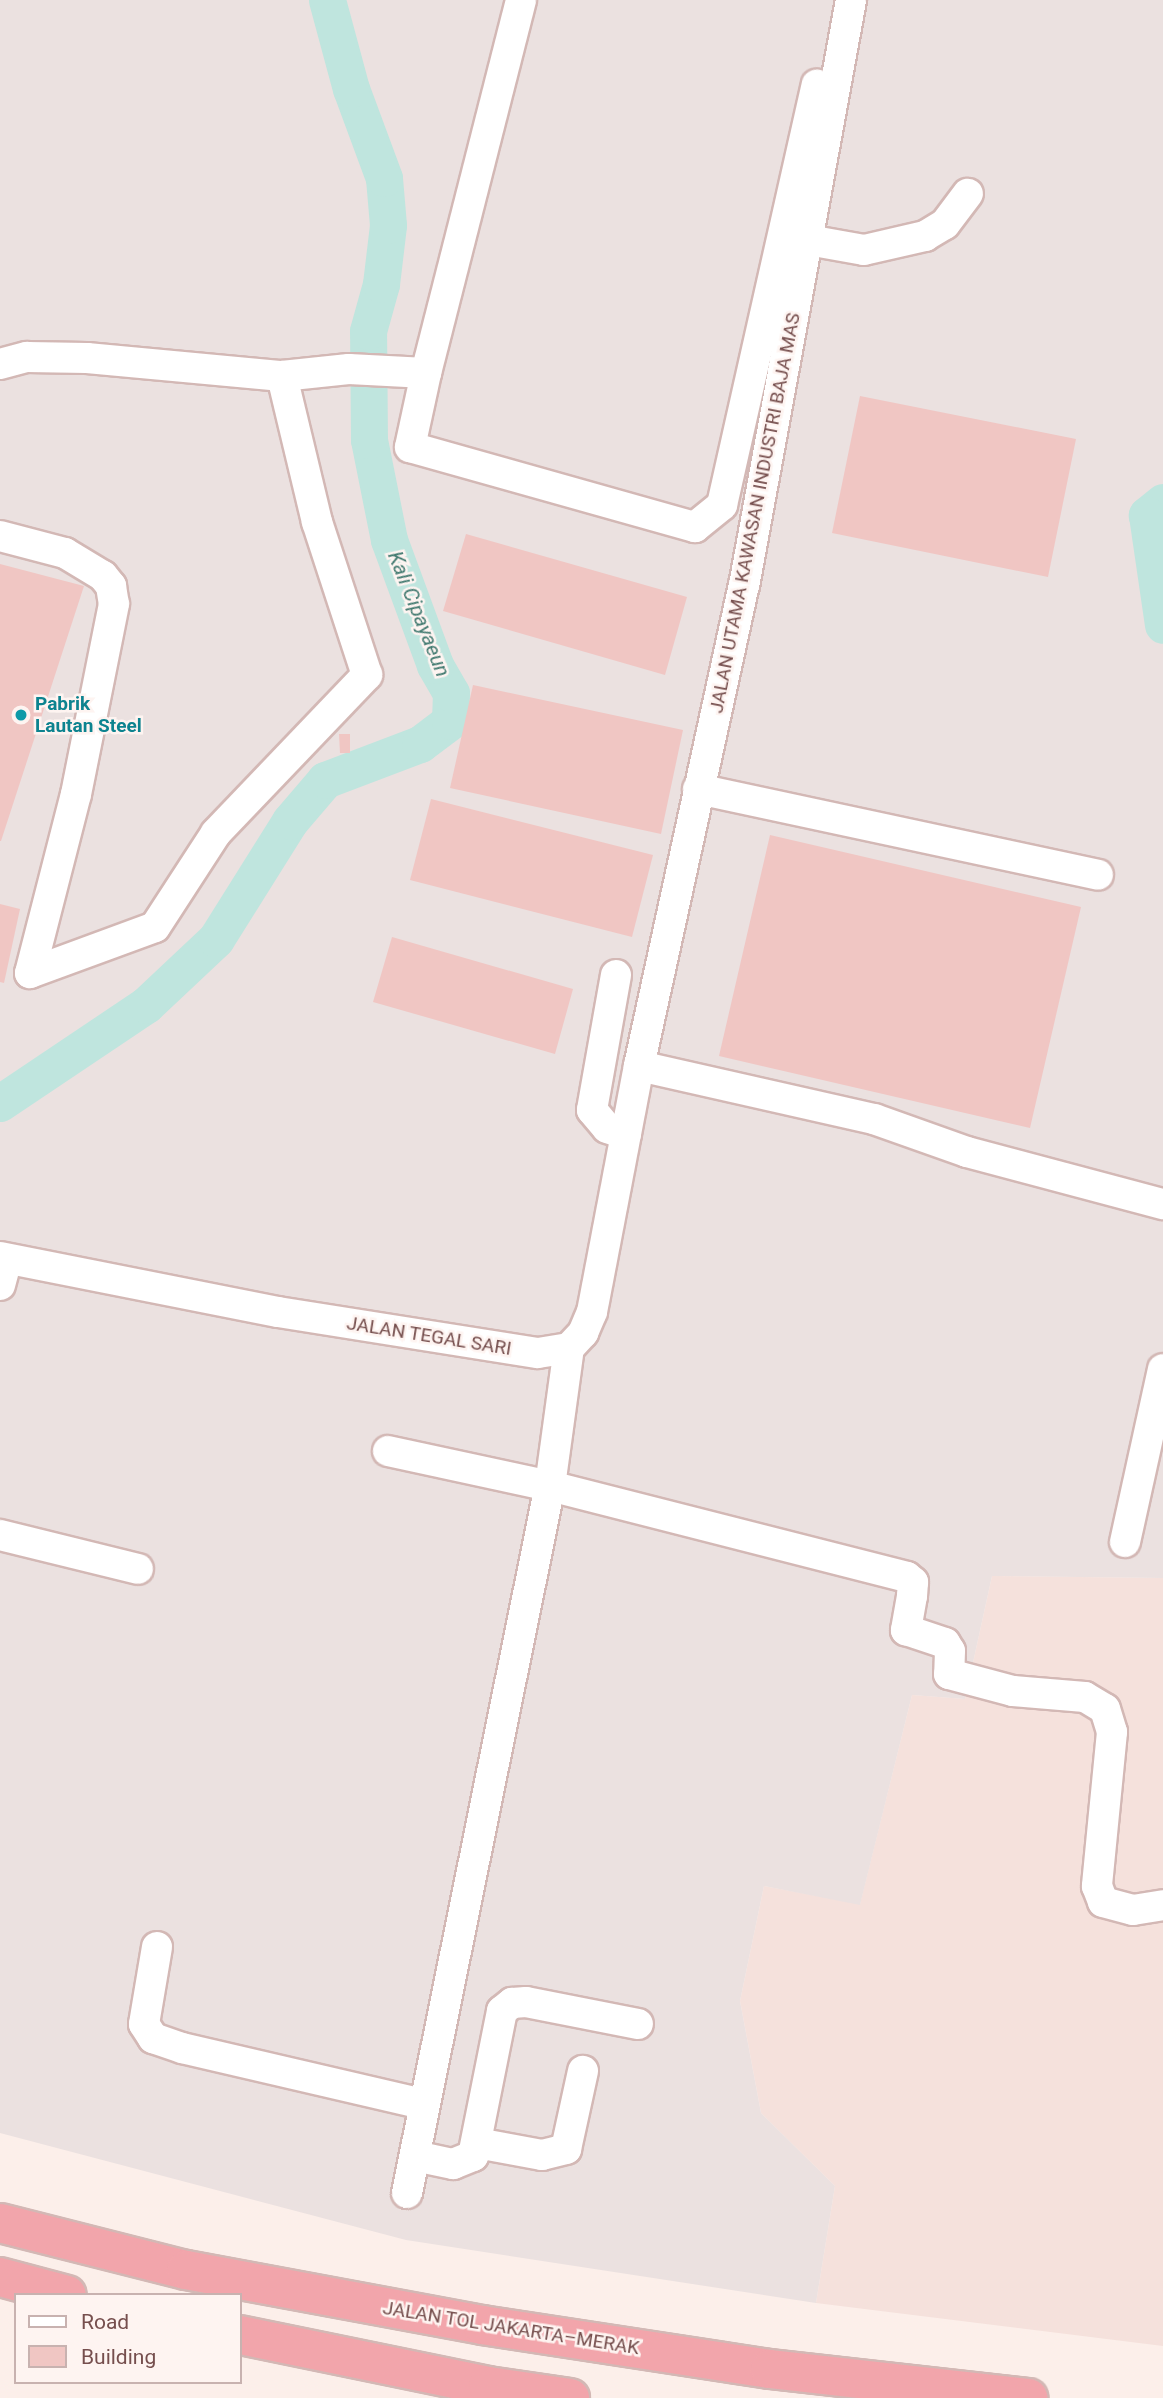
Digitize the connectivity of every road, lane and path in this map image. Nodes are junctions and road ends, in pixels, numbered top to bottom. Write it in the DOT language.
graph roads {
  1 [pos="522,0"];
  2 [pos="837,0"];
  3 [pos="851,0"];
  4 [pos="968,194"];
  5 [pos="808,240"];
  6 [pos="0,364"];
  7 [pos="426,373"];
  8 [pos="282,376"];
  9 [pos="0,536"];
  10 [pos="698,789"];
  11 [pos="1098,875"];
  12 [pos="616,975"];
  13 [pos="639,1066"];
  14 [pos="626,1134"];
  15 [pos="1163,1204"];
  16 [pos="2,1267"];
  17 [pos="569,1348"];
  18 [pos="1163,1369"];
  19 [pos="388,1451"];
  20 [pos="550,1486"];
  21 [pos="0,1535"];
  22 [pos="1125,1542"];
  23 [pos="138,1569"];
  24 [pos="1163,1905"];
  25 [pos="157,1947"];
  26 [pos="638,2024"];
  27 [pos="583,2071"];
  28 [pos="422,2105"];
  29 [pos="477,2143"];
  30 [pos="415,2156"];
  31 [pos="407,2193"];
  32 [pos="0,2223"];
  33 [pos="0,2277"];
  34 [pos="60,2293"];
  35 [pos="242,2334"];
  36 [pos="570,2398"];
  37 [pos="1028,2398"];
  1 -- 7 [label="street"];
  2 -- 7 [label="street"];
  3 -- 5 [label="street, JALAN UTAMA KAWASAN INDUSTRI BAJA MAS"];
  4 -- 5 [label="street"];
  5 -- 10 [label="street, JALAN UTAMA KAWASAN INDUSTRI BAJA MAS"];
  6 -- 8 [label="street"];
  7 -- 8 [label="street"];
  8 -- 9 [label="street"];
  10 -- 11 [label="street"];
  10 -- 13 [label="street, JALAN UTAMA KAWASAN INDUSTRI BAJA MAS"];
  12 -- 14 [label="street"];
  13 -- 14 [label="street"];
  13 -- 15 [label="street"];
  14 -- 17 [label="street"];
  16 -- 17 [label="street, JALAN TEGAL SARI"];
  17 -- 20 [label="street"];
  18 -- 22 [label="street"];
  19 -- 20 [label="street"];
  20 -- 24 [label="street"];
  20 -- 28 [label="street"];
  21 -- 23 [label="street"];
  25 -- 28 [label="street"];
  26 -- 29 [label="street"];
  27 -- 29 [label="street"];
  28 -- 30 [label="street"];
  29 -- 30 [label="street"];
  30 -- 31 [label="street"];
  32 -- 37 [label="highway, JALAN TOL JAKARTA–MERAK"];
  33 -- 34 [label="highway"];
  35 -- 36 [label="highway"];
}
